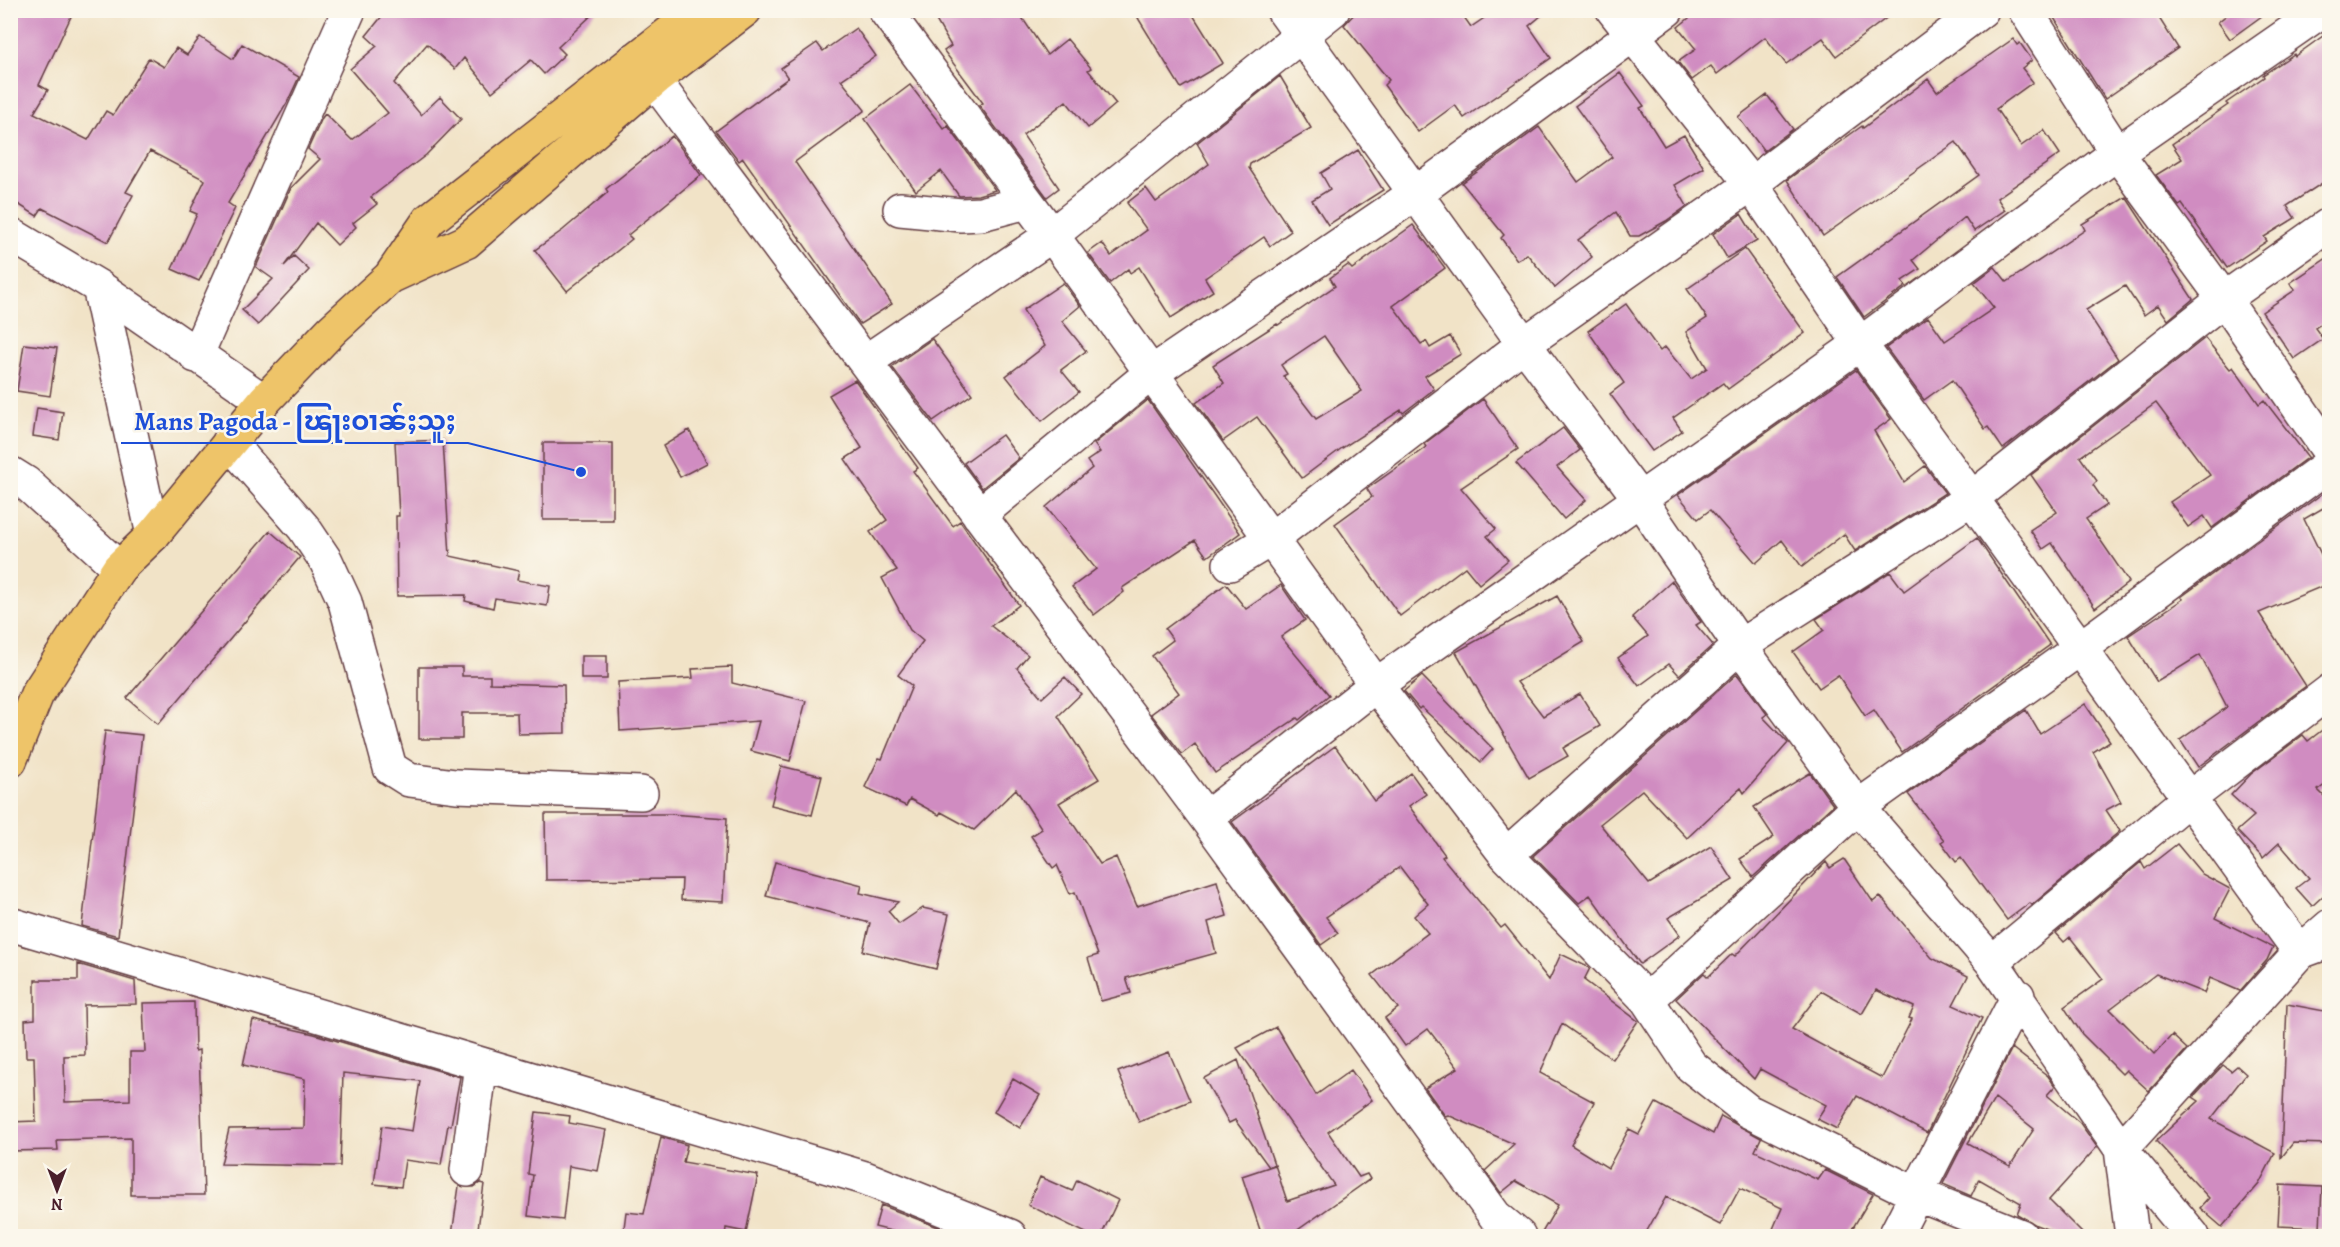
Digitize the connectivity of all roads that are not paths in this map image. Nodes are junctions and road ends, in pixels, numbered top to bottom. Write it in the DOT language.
graph roads {
  1 [pos="349,10"];
  2 [pos="699,10"];
  3 [pos="745,10"];
  4 [pos="885,10"];
  5 [pos="1333,10"];
  6 [pos="1613,10"];
  7 [pos="1667,10"];
  8 [pos="1982,10"];
  9 [pos="2025,10"];
  10 [pos="2323,10"];
  11 [pos="1291,22"];
  12 [pos="1633,36"];
  13 [pos="644,70"];
  14 [pos="2117,153"];
  15 [pos="1751,184"];
  16 [pos="1416,193"];
  17 [pos="1027,202"];
  18 [pos="900,209"];
  19 [pos="2330,224"];
  20 [pos="10,234"];
  21 [pos="1052,235"];
  22 [pos="99,287"];
  23 [pos="2224,299"];
  24 [pos="1860,344"];
  25 [pos="1524,345"];
  26 [pos="196,356"];
  27 [pos="865,362"];
  28 [pos="1150,374"];
  29 [pos="264,400"];
  30 [pos="229,442"];
  31 [pos="2330,453"];
  32 [pos="2330,464"];
  33 [pos="10,473"];
  34 [pos="1639,498"];
  35 [pos="1972,498"];
  36 [pos="979,515"];
  37 [pos="153,535"];
  38 [pos="1271,539"];
  39 [pos="1230,564"];
  40 [pos="119,568"];
  41 [pos="1740,646"];
  42 [pos="2079,650"];
  43 [pos="1376,685"];
  44 [pos="2330,691"];
  45 [pos="10,761"];
  46 [pos="641,793"];
  47 [pos="2188,799"];
  48 [pos="1858,807"];
  49 [pos="1206,818"];
  50 [pos="1506,855"];
  51 [pos="10,924"];
  52 [pos="2330,926"];
  53 [pos="2315,947"];
  54 [pos="1992,962"];
  55 [pos="2018,996"];
  56 [pos="1647,1000"];
  57 [pos="481,1064"];
  58 [pos="2121,1149"];
  59 [pos="466,1170"];
  60 [pos="1916,1194"];
  61 [pos="1010,1236"];
  62 [pos="1519,1236"];
  63 [pos="1895,1236"];
  64 [pos="2021,1236"];
  65 [pos="2132,1236"];
  66 [pos="2193,1236"];
  1 -- 26 [label="street"];
  2 -- 13 [label="main road"];
  3 -- 13 [label="main road"];
  4 -- 17 [label="street"];
  5 -- 11 [label="street"];
  6 -- 12 [label="street"];
  7 -- 12 [label="street"];
  8 -- 15 [label="street"];
  9 -- 14 [label="street"];
  10 -- 14 [label="street"];
  11 -- 16 [label="street"];
  11 -- 21 [label="street"];
  12 -- 15 [label="street"];
  12 -- 16 [label="street"];
  13 -- 27 [label="street"];
  13 -- 29 [label="main road"];
  14 -- 23 [label="street"];
  14 -- 24 [label="street"];
  15 -- 24 [label="street"];
  15 -- 25 [label="street"];
  16 -- 25 [label="street"];
  16 -- 28 [label="street"];
  17 -- 18 [label="street"];
  17 -- 21 [label="street"];
  19 -- 23 [label="street"];
  20 -- 22 [label="street"];
  21 -- 27 [label="street"];
  21 -- 28 [label="street"];
  22 -- 26 [label="street"];
  22 -- 37 [label="street"];
  23 -- 31 [label="street"];
  23 -- 35 [label="street"];
  24 -- 34 [label="street"];
  24 -- 35 [label="street"];
  25 -- 34 [label="street"];
  25 -- 38 [label="street"];
  26 -- 29 [label="street"];
  27 -- 36 [label="street"];
  28 -- 36 [label="street"];
  28 -- 38 [label="street"];
  29 -- 30 [label="main road"];
  30 -- 37 [label="main road"];
  30 -- 46 [label="street"];
  32 -- 42 [label="street"];
  33 -- 40 [label="street"];
  34 -- 41 [label="street"];
  34 -- 43 [label="street"];
  35 -- 41 [label="street"];
  35 -- 42 [label="street"];
  36 -- 49 [label="street"];
  37 -- 40 [label="main road"];
  38 -- 39 [label="street"];
  38 -- 43 [label="street"];
  40 -- 45 [label="main road"];
  41 -- 48 [label="street"];
  41 -- 50 [label="street"];
  42 -- 47 [label="street"];
  42 -- 48 [label="street"];
  43 -- 49 [label="street"];
  43 -- 50 [label="street"];
  44 -- 47 [label="street"];
  47 -- 53 [label="street"];
  47 -- 54 [label="street"];
  48 -- 54 [label="street"];
  48 -- 56 [label="street"];
  49 -- 62 [label="street"];
  50 -- 56 [label="street"];
  51 -- 57 [label="street"];
  52 -- 53 [label="street"];
  53 -- 58 [label="street"];
  54 -- 55 [label="street"];
  55 -- 58 [label="street"];
  55 -- 60 [label="street"];
  56 -- 60 [label="street"];
  57 -- 59 [label="street"];
  57 -- 61 [label="street"];
  58 -- 65 [label="street"];
  58 -- 66 [label="street"];
  60 -- 63 [label="street"];
  60 -- 64 [label="street"];
}
